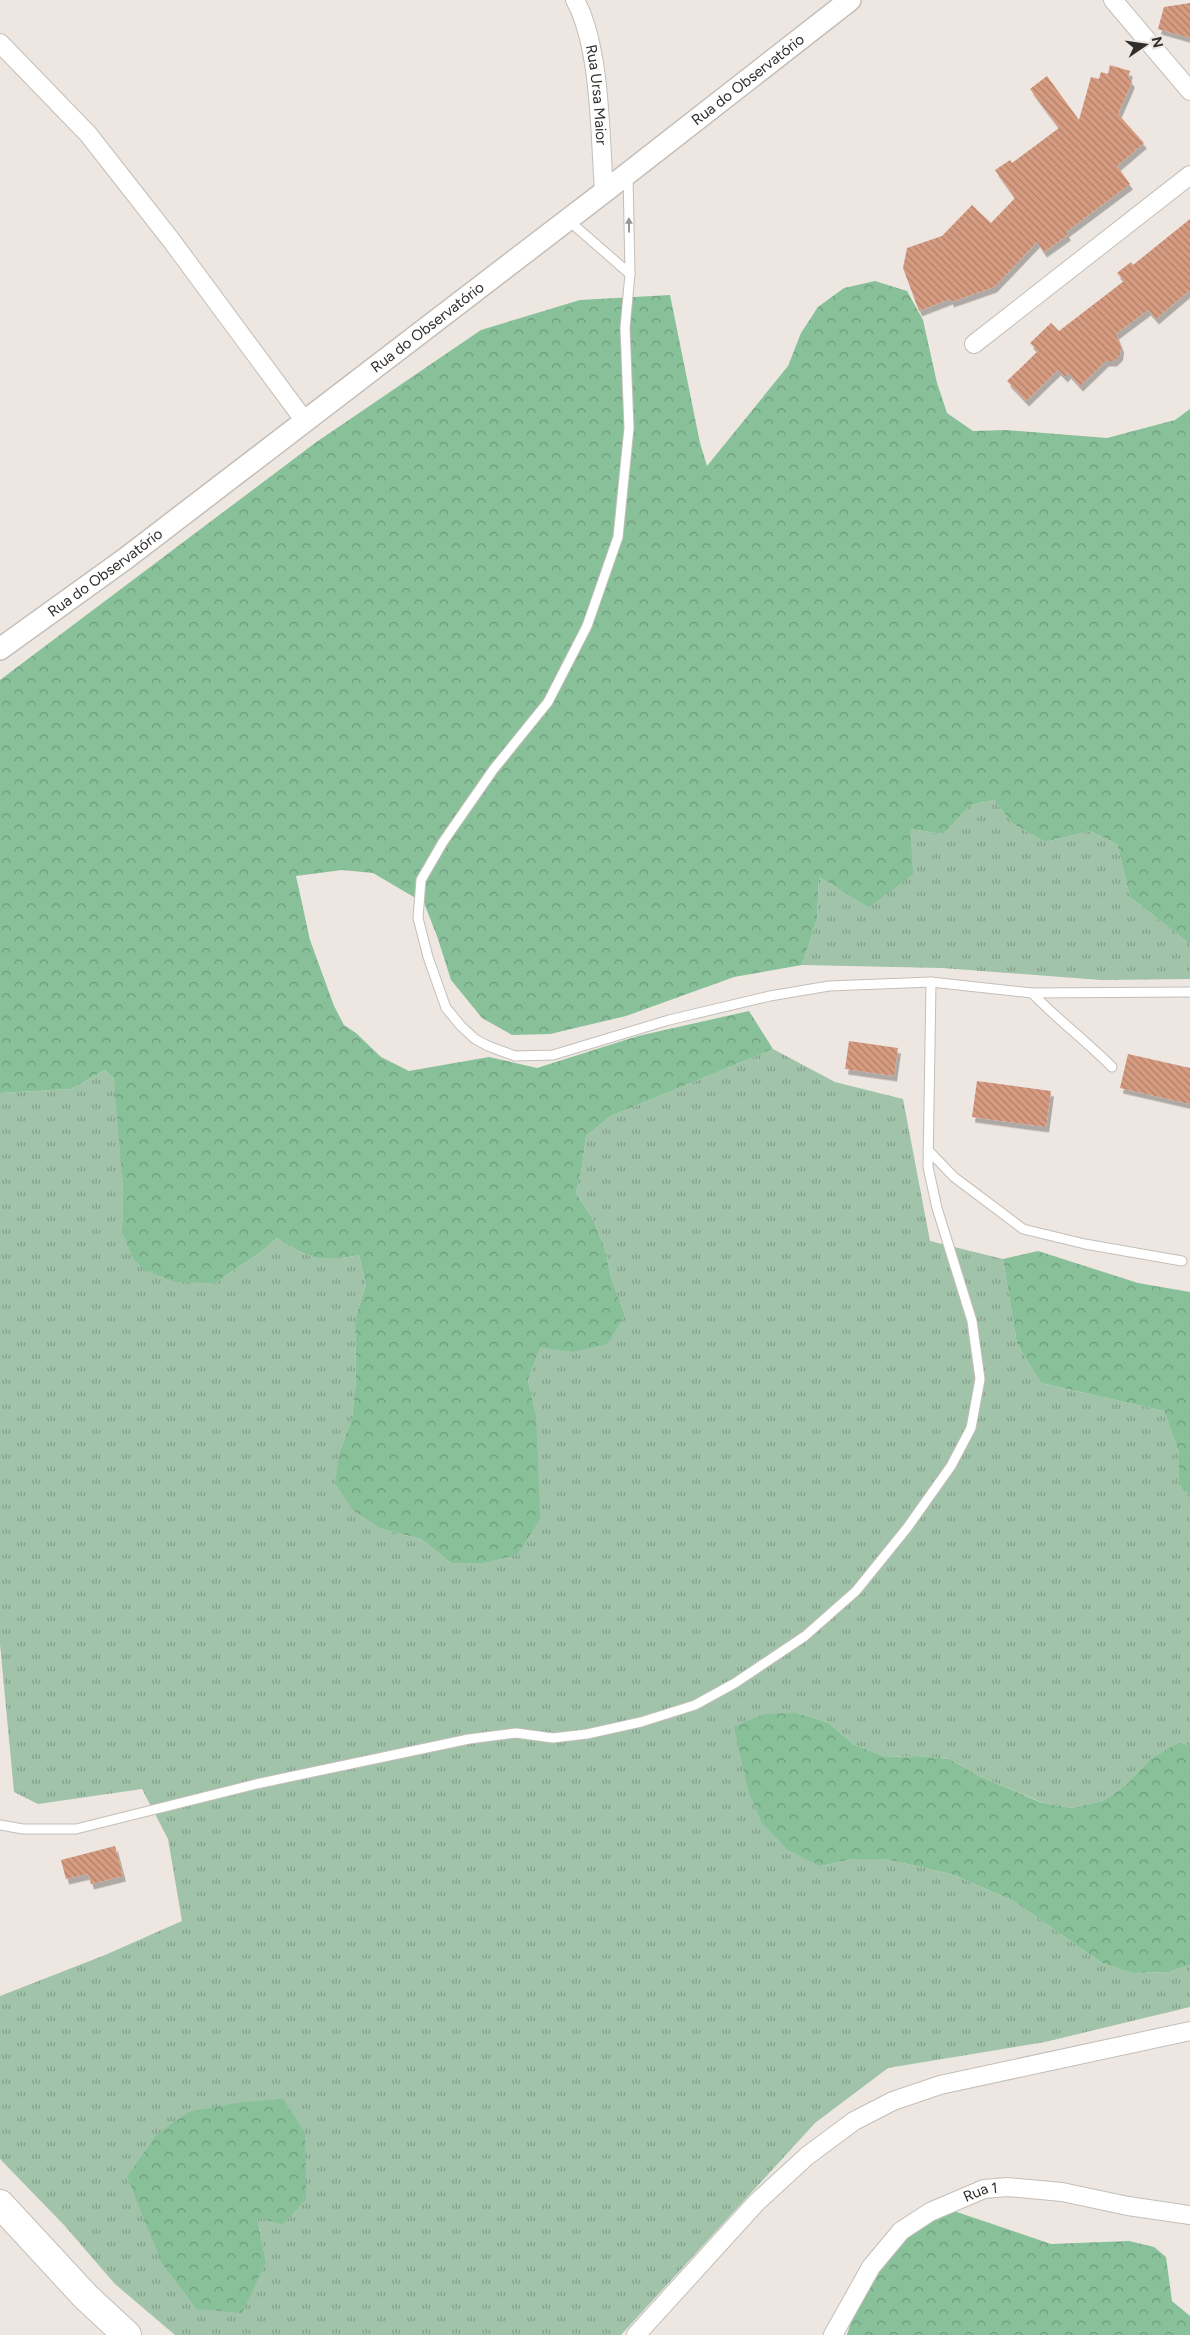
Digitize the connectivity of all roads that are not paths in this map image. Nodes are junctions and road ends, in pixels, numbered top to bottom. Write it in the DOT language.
graph roads {
  1 [pos="575,0"];
  2 [pos="850,0"];
  3 [pos="1113,0"];
  4 [pos="0,43"];
  5 [pos="1190,91"];
  6 [pos="628,173"];
  7 [pos="1190,175"];
  8 [pos="604,192"];
  9 [pos="567,220"];
  10 [pos="630,274"];
  11 [pos="974,344"];
  12 [pos="304,420"];
  13 [pos="0,649"];
  14 [pos="930,982"];
  15 [pos="1190,992"];
  16 [pos="1032,993"];
  17 [pos="1112,1067"];
  18 [pos="928,1150"];
  19 [pos="1182,1261"];
  20 [pos="0,1825"];
  21 [pos="1190,2031"];
  22 [pos="0,2204"];
  23 [pos="1190,2215"];
  24 [pos="127,2335"];
  25 [pos="636,2335"];
  26 [pos="833,2335"];
  1 -- 8 [label="street, Rua Ursa Maior"];
  2 -- 6 [label="street, Rua do Observatório"];
  3 -- 5 [label="street"];
  4 -- 12 [label="street"];
  6 -- 8 [label="street, Rua do Observatório"];
  10 -- 6 [label="lane, one-way"];
  7 -- 11 [label="street"];
  8 -- 9 [label="street, Rua do Observatório"];
  9 -- 10 [label="lane"];
  9 -- 12 [label="street, Rua do Observatório"];
  10 -- 14 [label="lane"];
  12 -- 13 [label="street, Rua do Observatório"];
  14 -- 16 [label="lane"];
  14 -- 18 [label="lane"];
  15 -- 16 [label="lane"];
  16 -- 17 [label="lane"];
  18 -- 19 [label="lane"];
  18 -- 20 [label="lane"];
  21 -- 25 [label="street"];
  22 -- 24 [label="main road"];
  23 -- 26 [label="street, Rua 1"];
}
